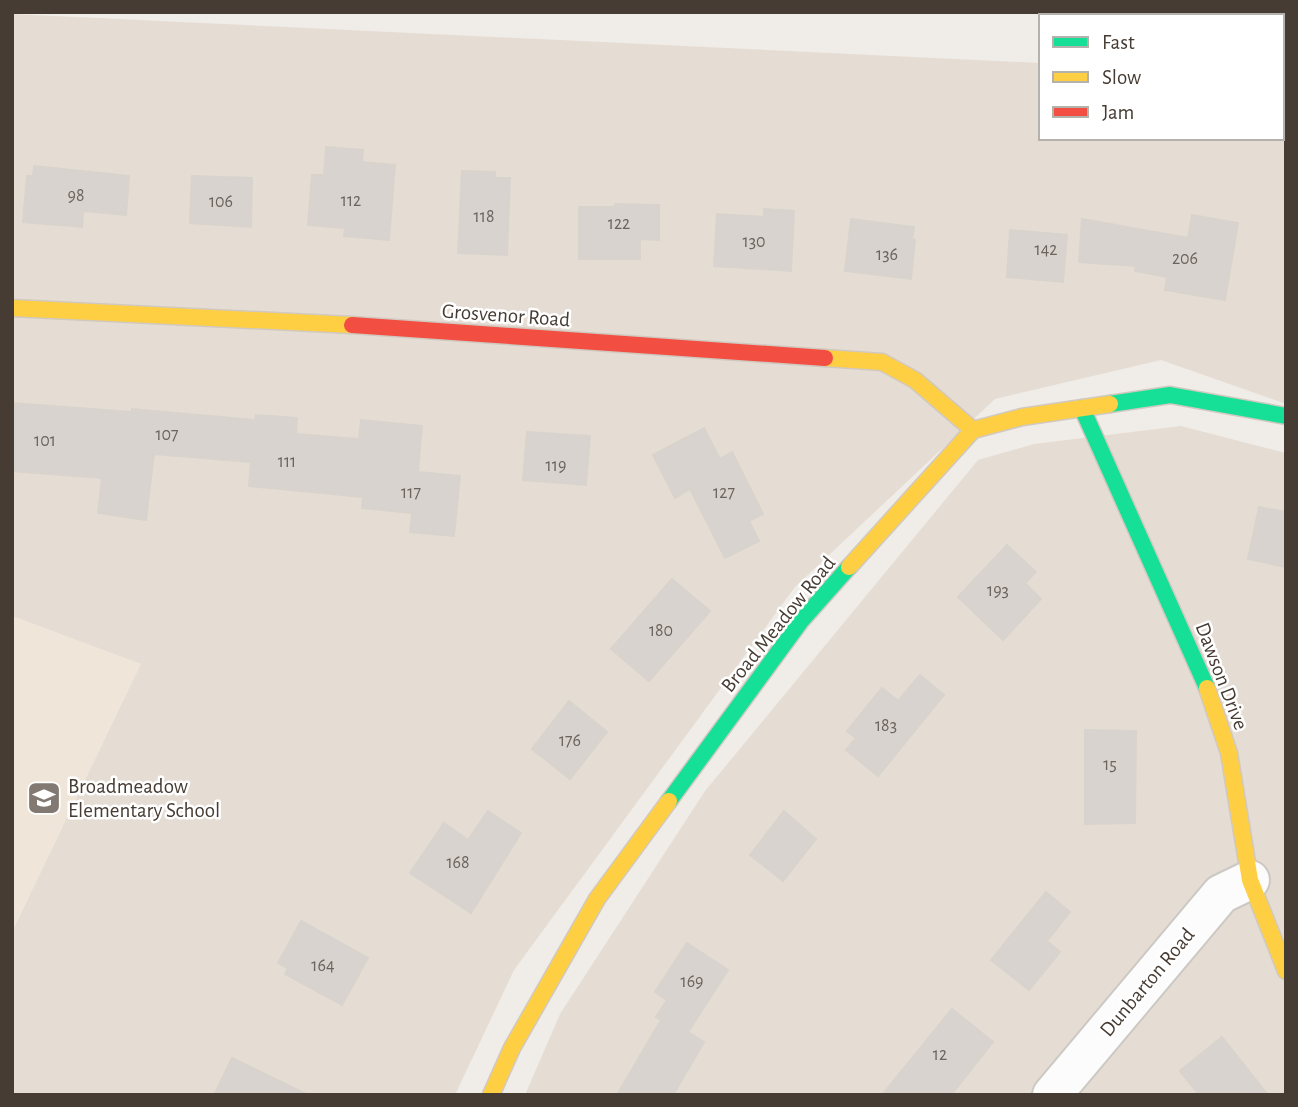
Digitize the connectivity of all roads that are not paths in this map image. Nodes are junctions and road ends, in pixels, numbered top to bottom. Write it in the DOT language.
graph roads {
  1 [pos="12,308"];
  2 [pos="1082,408"];
  3 [pos="1286,416"];
  4 [pos="973,430"];
  5 [pos="1250,880"];
  6 [pos="1286,971"];
  7 [pos="491,1095"];
  8 [pos="1052,1095"];
  1 -- 4 [label="street, Grosvenor Road"];
  2 -- 3 [label="street"];
  2 -- 4 [label="street"];
  2 -- 5 [label="street, Dawson Drive"];
  4 -- 7 [label="street, Broad Meadow Road"];
  5 -- 6 [label="street, Dawson Drive"];
  5 -- 8 [label="street, Dunbarton Road"];
}
